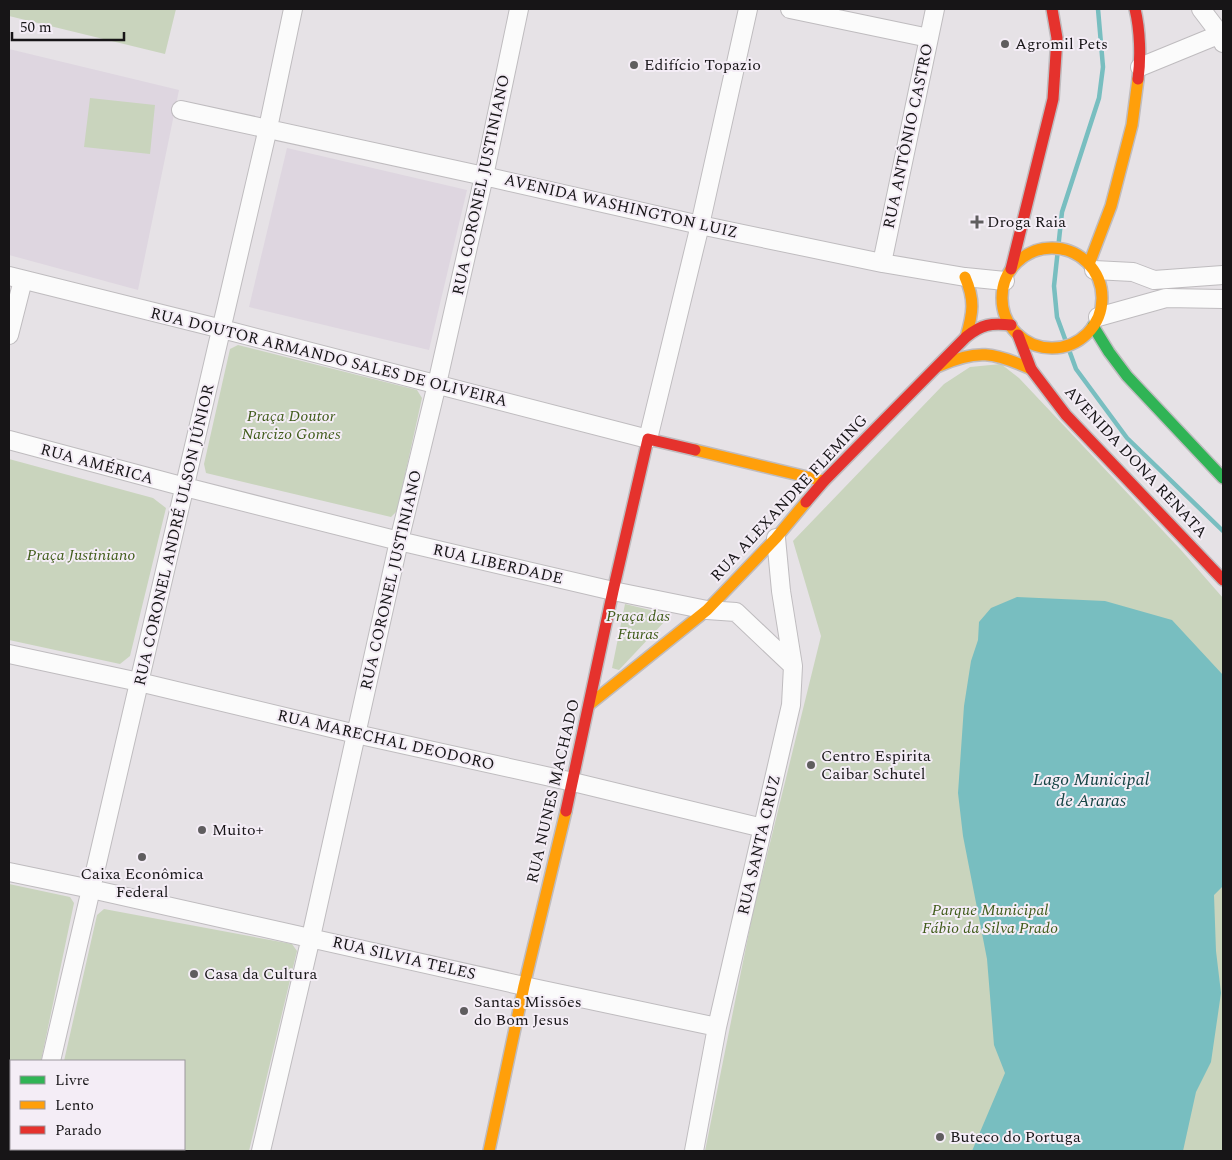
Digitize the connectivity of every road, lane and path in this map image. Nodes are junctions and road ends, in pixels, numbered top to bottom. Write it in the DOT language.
graph roads {
  1 [pos="293,9"];
  2 [pos="519,9"];
  3 [pos="748,9"];
  4 [pos="790,9"];
  5 [pos="935,9"];
  6 [pos="1052,9"];
  7 [pos="1135,9"];
  8 [pos="1201,9"];
  9 [pos="1222,37"];
  10 [pos="929,38"];
  11 [pos="1140,67"];
  12 [pos="181,110"];
  13 [pos="268,128"];
  14 [pos="484,176"];
  15 [pos="700,225"];
  16 [pos="882,263"];
  17 [pos="1092,267"];
  18 [pos="1008,275"];
  19 [pos="1223,275"];
  20 [pos="965,277"];
  21 [pos="16,278"];
  22 [pos="1223,299"];
  23 [pos="1096,321"];
  24 [pos="1011,325"];
  25 [pos="222,328"];
  26 [pos="9,335"];
  27 [pos="1018,335"];
  28 [pos="966,337"];
  29 [pos="936,367"];
  30 [pos="1031,369"];
  31 [pos="437,384"];
  32 [pos="648,438"];
  33 [pos="9,440"];
  34 [pos="1223,478"];
  35 [pos="824,481"];
  36 [pos="185,487"];
  37 [pos="776,538"];
  38 [pos="399,541"];
  39 [pos="1223,580"];
  40 [pos="613,591"];
  41 [pos="707,610"];
  42 [pos="9,654"];
  43 [pos="793,666"];
  44 [pos="139,682"];
  45 [pos="590,704"];
  46 [pos="356,734"];
  47 [pos="572,782"];
  48 [pos="763,828"];
  49 [pos="9,872"];
  50 [pos="91,888"];
  51 [pos="311,937"];
  52 [pos="524,986"];
  53 [pos="717,1027"];
  54 [pos="51,1060"];
  55 [pos="261,1151"];
  56 [pos="489,1151"];
  57 [pos="694,1151"];
  1 -- 13 [label="street, RUA CORONEL ANDRÉ ULSON JÚNIOR"];
  2 -- 14 [label="street, RUA CORONEL JUSTINIANO"];
  3 -- 15 [label="street"];
  4 -- 10 [label="street"];
  5 -- 10 [label="street, RUA ANTÔNIO CASTRO"];
  6 -- 18 [label="street"];
  7 -- 11 [label="street"];
  8 -- 9 [label="street"];
  9 -- 11 [label="street"];
  10 -- 16 [label="street, RUA ANTÔNIO CASTRO"];
  11 -- 17 [label="street"];
  12 -- 13 [label="street, AVENIDA WASHINGTON LUIZ"];
  13 -- 14 [label="street, AVENIDA WASHINGTON LUIZ"];
  13 -- 25 [label="street, RUA CORONEL ANDRÉ ULSON JÚNIOR"];
  14 -- 15 [label="street, AVENIDA WASHINGTON LUIZ"];
  14 -- 31 [label="street, RUA CORONEL JUSTINIANO"];
  15 -- 16 [label="street, AVENIDA WASHINGTON LUIZ"];
  15 -- 32 [label="street"];
  16 -- 20 [label="street, AVENIDA WASHINGTON LUIZ"];
  17 -- 18 [label="street"];
  17 -- 19 [label="street"];
  17 -- 23 [label="street"];
  18 -- 20 [label="street, AVENIDA WASHINGTON LUIZ"];
  18 -- 24 [label="street"];
  20 -- 28 [label="street"];
  21 -- 25 [label="street, RUA DOUTOR ARMANDO SALES DE OLIVEIRA"];
  21 -- 26 [label="street"];
  22 -- 23 [label="street"];
  23 -- 27 [label="street"];
  23 -- 34 [label="street"];
  24 -- 27 [label="street"];
  24 -- 28 [label="street, RUA ALEXANDRE FLEMING"];
  25 -- 31 [label="street, RUA DOUTOR ARMANDO SALES DE OLIVEIRA"];
  25 -- 36 [label="street, RUA CORONEL ANDRÉ ULSON JÚNIOR"];
  27 -- 30 [label="street, AVENIDA DONA RENATA"];
  28 -- 29 [label="street, RUA ALEXANDRE FLEMING"];
  29 -- 30 [label="street"];
  29 -- 35 [label="street, RUA ALEXANDRE FLEMING"];
  30 -- 39 [label="street, AVENIDA DONA RENATA"];
  31 -- 32 [label="street, RUA DOUTOR ARMANDO SALES DE OLIVEIRA"];
  31 -- 38 [label="street, RUA CORONEL JUSTINIANO"];
  32 -- 35 [label="street"];
  32 -- 40 [label="street, RUA NUNES MACHADO"];
  33 -- 36 [label="street, RUA AMÉRICA"];
  35 -- 37 [label="street, RUA ALEXANDRE FLEMING"];
  36 -- 38 [label="street, RUA LIBERDADE"];
  36 -- 44 [label="street, RUA CORONEL ANDRÉ ULSON JÚNIOR"];
  37 -- 41 [label="street, RUA ALEXANDRE FLEMING"];
  37 -- 43 [label="street, RUA SANTA CRUZ"];
  38 -- 40 [label="street, RUA LIBERDADE"];
  38 -- 46 [label="street, RUA CORONEL JUSTINIANO"];
  40 -- 41 [label="street, RUA LIBERDADE"];
  40 -- 45 [label="street, RUA NUNES MACHADO"];
  41 -- 43 [label="street, RUA LIBERDADE"];
  41 -- 45 [label="street, RUA ALEXANDRE FLEMING"];
  42 -- 44 [label="street, RUA MARECHAL DEODORO"];
  43 -- 48 [label="street, RUA SANTA CRUZ"];
  44 -- 46 [label="street, RUA MARECHAL DEODORO"];
  44 -- 50 [label="street, RUA CORONEL ANDRÉ ULSON JÚNIOR"];
  45 -- 47 [label="street, RUA NUNES MACHADO"];
  46 -- 47 [label="street, RUA MARECHAL DEODORO"];
  46 -- 51 [label="street, RUA CORONEL JUSTINIANO"];
  47 -- 48 [label="street, RUA MARECHAL DEODORO"];
  47 -- 52 [label="street, RUA NUNES MACHADO"];
  48 -- 53 [label="street, RUA SANTA CRUZ"];
  49 -- 50 [label="street, RUA SILVIA TELES"];
  50 -- 51 [label="street, RUA SILVIA TELES"];
  50 -- 54 [label="street, RUA CORONEL ANDRÉ ULSON JÚNIOR"];
  51 -- 52 [label="street, RUA SILVIA TELES"];
  51 -- 55 [label="street, RUA CORONEL JUSTINIANO"];
  52 -- 53 [label="street, RUA SILVIA TELES"];
  52 -- 56 [label="street, RUA NUNES MACHADO"];
  53 -- 57 [label="street, RUA SANTA CRUZ"];
}
